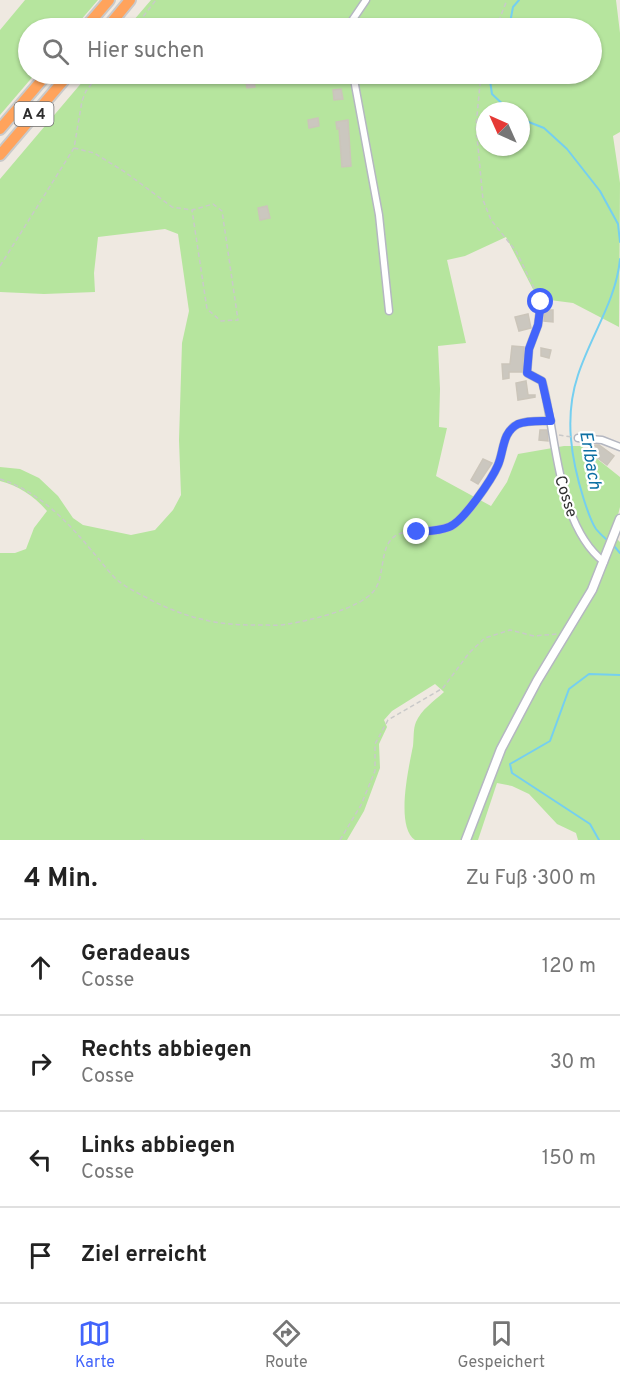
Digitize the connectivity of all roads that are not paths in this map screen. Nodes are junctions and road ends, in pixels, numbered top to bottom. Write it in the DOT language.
graph roads {
  1 [pos="109,0"];
  2 [pos="130,0"];
  3 [pos="366,0"];
  4 [pos="94,18"];
  5 [pos="115,18"];
  6 [pos="354,18"];
  7 [pos="38,84"];
  8 [pos="60,84"];
  9 [pos="355,84"];
  10 [pos="0,129"];
  11 [pos="0,155"];
  12 [pos="541,302"];
  13 [pos="388,311"];
  14 [pos="551,421"];
  15 [pos="578,438"];
  16 [pos="620,447"];
  17 [pos="620,519"];
  18 [pos="417,532"];
  19 [pos="617,532"];
  20 [pos="604,562"];
  21 [pos="466,840"];
  1 -- 4 [label="highway"];
  2 -- 5 [label="highway"];
  3 -- 6 [label="street"];
  7 -- 10 [label="highway, A 4"];
  8 -- 11 [label="highway, A 4"];
  9 -- 13 [label="street"];
  12 -- 14 [label="street, Cosse"];
  14 -- 18 [label="street"];
  14 -- 20 [label="street, Cosse"];
  15 -- 16 [label="street"];
  17 -- 19 [label="main road"];
  19 -- 20 [label="main road"];
  20 -- 21 [label="main road"];
}
